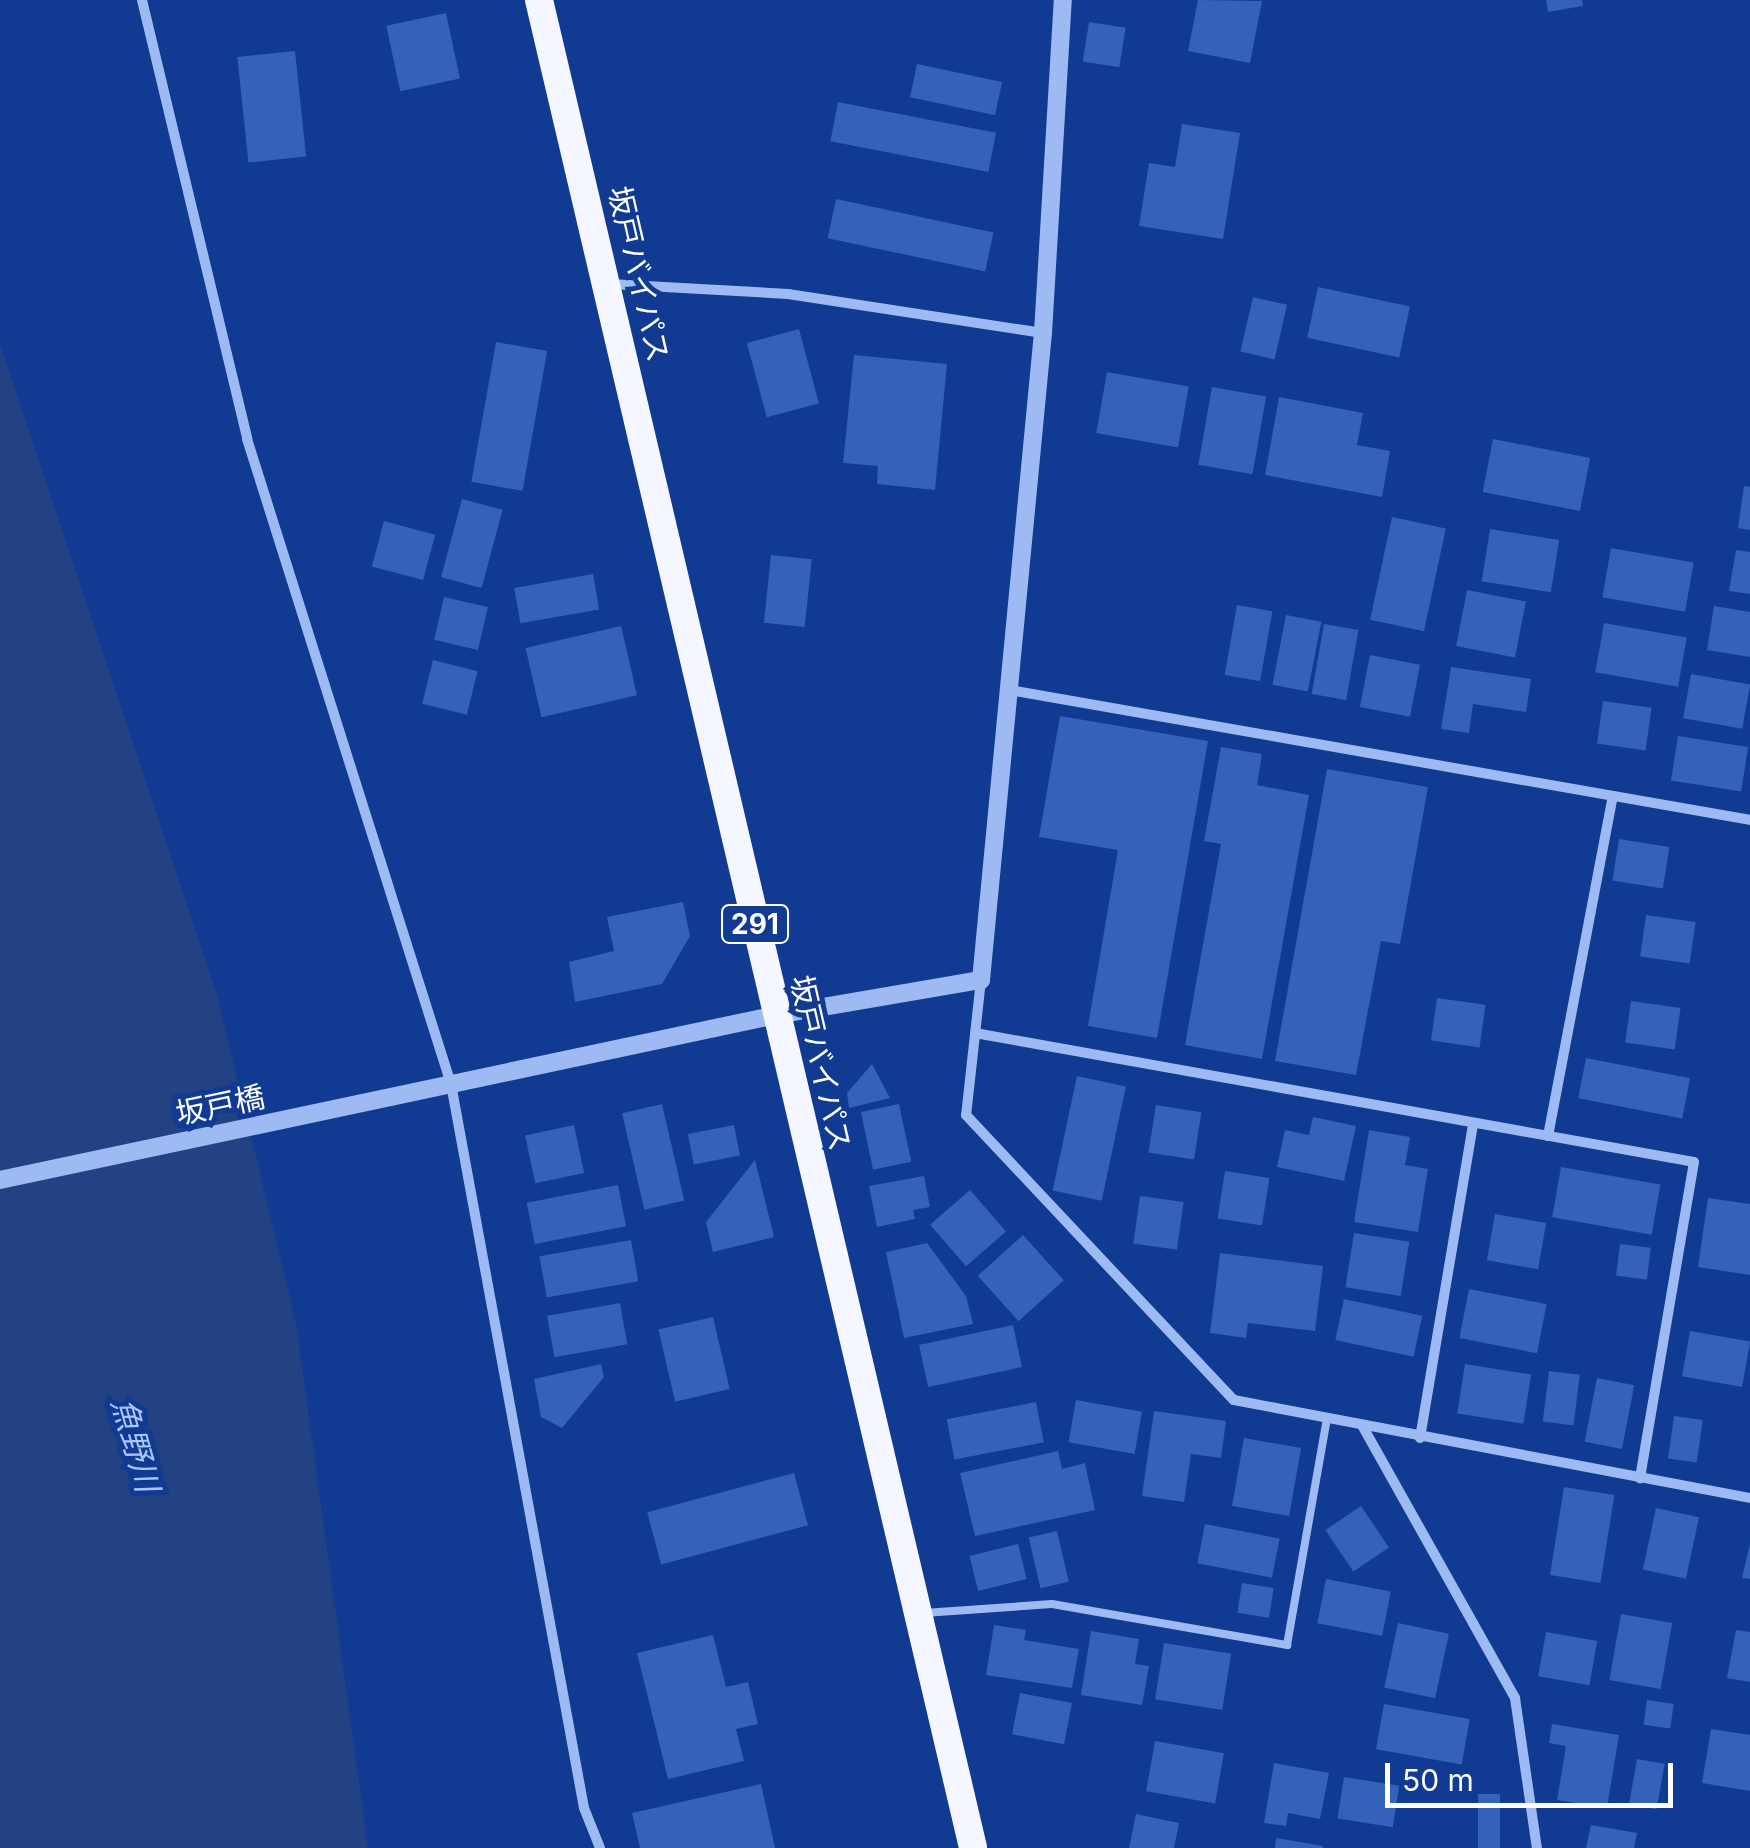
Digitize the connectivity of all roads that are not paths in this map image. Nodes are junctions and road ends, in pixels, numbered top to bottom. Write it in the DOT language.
graph roads {
  1 [pos="142,0"];
  2 [pos="539,0"];
  3 [pos="1062,0"];
  4 [pos="608,284"];
  5 [pos="1042,332"];
  6 [pos="1010,690"];
  7 [pos="1613,796"];
  8 [pos="1750,820"];
  9 [pos="981,980"];
  10 [pos="776,1015"];
  11 [pos="975,1034"];
  12 [pos="451,1084"];
  13 [pos="1473,1123"];
  14 [pos="1548,1136"];
  15 [pos="0,1180"];
  16 [pos="1327,1419"];
  17 [pos="1363,1427"];
  18 [pos="1420,1438"];
  19 [pos="1640,1478"];
  20 [pos="1750,1498"];
  21 [pos="918,1613"];
  22 [pos="600,1848"];
  23 [pos="974,1848"];
  24 [pos="1536,1848"];
  1 -- 12 [label="street"];
  2 -- 4 [label="highway, 坂戸バイパス / 291"];
  3 -- 5 [label="street"];
  4 -- 5 [label="street"];
  4 -- 10 [label="highway, 坂戸バイパス / 291"];
  5 -- 6 [label="street"];
  6 -- 7 [label="street"];
  6 -- 9 [label="street"];
  7 -- 8 [label="street"];
  7 -- 14 [label="street"];
  9 -- 10 [label="street, 坂戸橋"];
  9 -- 11 [label="street"];
  10 -- 12 [label="street, 坂戸橋"];
  10 -- 21 [label="highway, 坂戸バイパス / 291"];
  11 -- 13 [label="street"];
  11 -- 16 [label="street"];
  12 -- 15 [label="street, 坂戸橋"];
  12 -- 22 [label="street"];
  13 -- 14 [label="street"];
  13 -- 18 [label="street"];
  14 -- 19 [label="street"];
  16 -- 17 [label="street"];
  16 -- 21 [label="lane"];
  17 -- 18 [label="street"];
  17 -- 24 [label="street"];
  18 -- 19 [label="street"];
  19 -- 20 [label="street"];
  21 -- 23 [label="highway, 坂戸バイパス / 291"];
}
